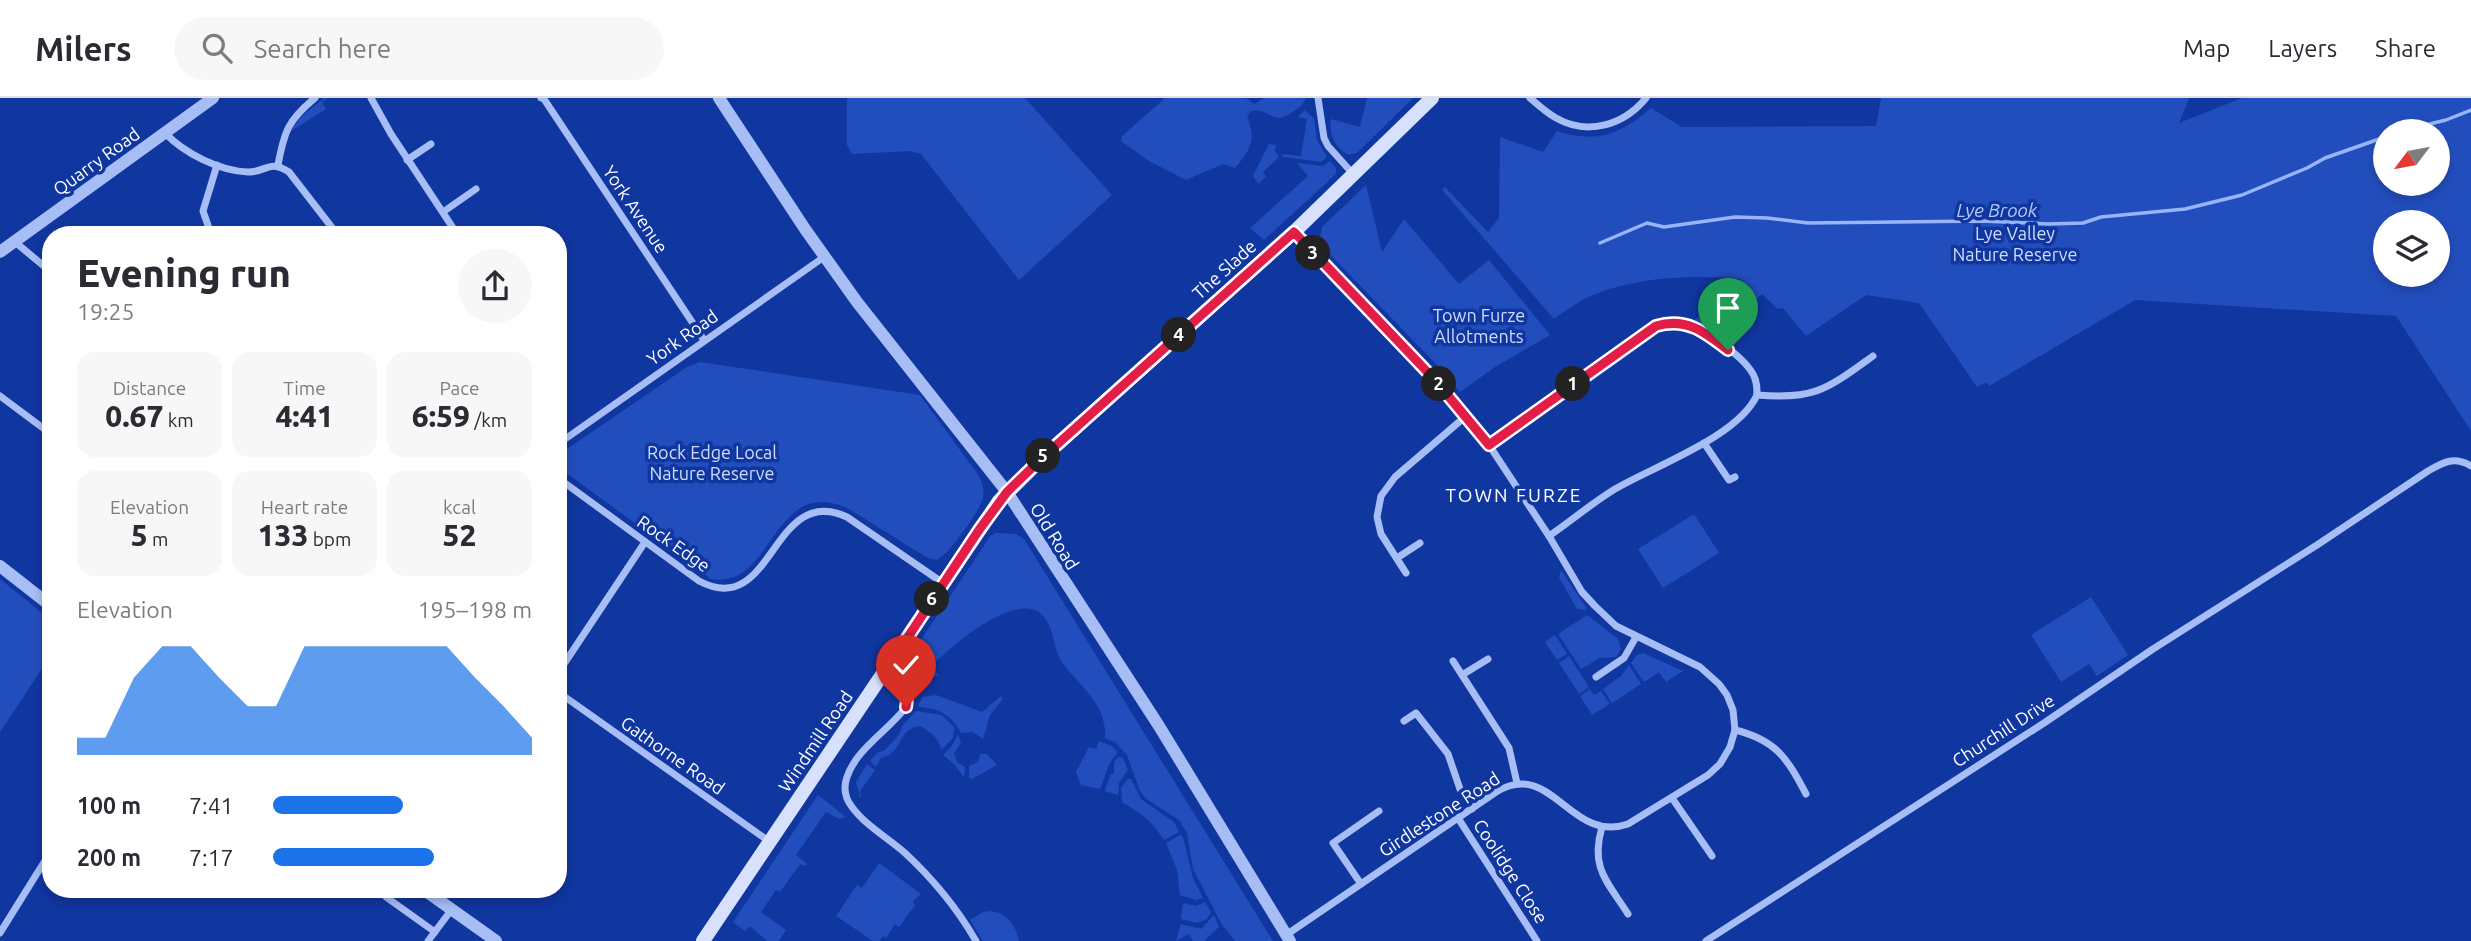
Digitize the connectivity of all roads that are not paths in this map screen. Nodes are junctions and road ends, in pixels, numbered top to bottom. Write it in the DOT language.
graph roads {
  1 [pos="213,98"];
  2 [pos="315,98"];
  3 [pos="371,98"];
  4 [pos="541,98"];
  5 [pos="719,98"];
  6 [pos="1318,98"];
  7 [pos="1432,98"];
  8 [pos="1530,98"];
  9 [pos="1646,98"];
  10 [pos="165,133"];
  11 [pos="431,144"];
  12 [pos="407,160"];
  13 [pos="217,164"];
  14 [pos="278,165"];
  15 [pos="1354,176"];
  16 [pos="476,189"];
  17 [pos="443,212"];
  18 [pos="208,226"];
  19 [pos="331,226"];
  20 [pos="452,226"];
  21 [pos="1294,232"];
  22 [pos="15,242"];
  23 [pos="0,252"];
  24 [pos="824,257"];
  25 [pos="42,264"];
  26 [pos="704,340"];
  27 [pos="1873,356"];
  28 [pos="0,396"];
  29 [pos="1757,396"];
  30 [pos="1466,416"];
  31 [pos="42,427"];
  32 [pos="567,438"];
  33 [pos="1704,443"];
  34 [pos="1489,445"];
  35 [pos="2471,466"];
  36 [pos="1735,477"];
  37 [pos="567,485"];
  38 [pos="1007,492"];
  39 [pos="1549,536"];
  40 [pos="645,542"];
  41 [pos="1420,543"];
  42 [pos="1397,558"];
  43 [pos="0,566"];
  44 [pos="1406,573"];
  45 [pos="943,583"];
  46 [pos="42,599"];
  47 [pos="1636,637"];
  48 [pos="567,659"];
  49 [pos="1488,659"];
  50 [pos="1452,661"];
  51 [pos="884,673"];
  52 [pos="1462,675"];
  53 [pos="1596,677"];
  54 [pos="567,698"];
  55 [pos="1404,721"];
  56 [pos="1735,730"];
  57 [pos="1517,783"];
  58 [pos="1806,794"];
  59 [pos="1672,798"];
  60 [pos="1472,809"];
  61 [pos="1379,811"];
  62 [pos="1458,818"];
  63 [pos="1602,827"];
  64 [pos="770,842"];
  65 [pos="1712,856"];
  66 [pos="42,865"];
  67 [pos="1361,884"];
  68 [pos="387,898"];
  69 [pos="436,898"];
  70 [pos="452,909"];
  71 [pos="1628,914"];
  72 [pos="435,932"];
  73 [pos="0,933"];
  74 [pos="1288,938"];
  75 [pos="428,941"];
  76 [pos="496,941"];
  77 [pos="703,941"];
  78 [pos="976,941"];
  79 [pos="1537,941"];
  80 [pos="1706,941"];
  1 -- 10 [label="street, Quarry Road"];
  2 -- 14 [label="street"];
  3 -- 12 [label="street"];
  4 -- 26 [label="street, York Avenue"];
  5 -- 24 [label="street, Old Road"];
  6 -- 15 [label="street"];
  7 -- 15 [label="main road, The Slade"];
  8 -- 9 [label="street"];
  10 -- 13 [label="street"];
  10 -- 22 [label="street, Quarry Road"];
  11 -- 12 [label="street"];
  12 -- 17 [label="street"];
  13 -- 14 [label="street"];
  13 -- 18 [label="street"];
  14 -- 19 [label="street"];
  15 -- 21 [label="main road, The Slade"];
  16 -- 17 [label="street"];
  17 -- 20 [label="street"];
  21 -- 30 [label="street"];
  21 -- 38 [label="main road, The Slade"];
  22 -- 23 [label="street, Quarry Road"];
  22 -- 25 [label="street"];
  24 -- 26 [label="street, York Road"];
  24 -- 38 [label="street, Old Road"];
  26 -- 32 [label="street, York Road"];
  27 -- 29 [label="street"];
  28 -- 31 [label="street"];
  29 -- 33 [label="street"];
  29 -- 34 [label="street"];
  30 -- 34 [label="street"];
  30 -- 42 [label="street"];
  33 -- 36 [label="street"];
  33 -- 39 [label="street"];
  34 -- 39 [label="street"];
  35 -- 80 [label="street, Churchill Drive"];
  37 -- 40 [label="street, Rock Edge"];
  38 -- 45 [label="main road, Windmill Road"];
  38 -- 74 [label="street, Old Road"];
  39 -- 47 [label="street"];
  40 -- 45 [label="street, Rock Edge"];
  40 -- 48 [label="street"];
  41 -- 42 [label="street"];
  42 -- 44 [label="street"];
  43 -- 46 [label="street"];
  45 -- 51 [label="main road, Windmill Road"];
  47 -- 53 [label="street"];
  47 -- 56 [label="street"];
  49 -- 52 [label="street"];
  50 -- 52 [label="street"];
  51 -- 64 [label="main road, Windmill Road"];
  51 -- 78 [label="street"];
  52 -- 57 [label="street"];
  54 -- 64 [label="street, Gathorne Road"];
  55 -- 60 [label="street"];
  56 -- 58 [label="street"];
  56 -- 59 [label="street"];
  57 -- 60 [label="street, Girdlestone Road"];
  57 -- 63 [label="street, Girdlestone Road"];
  59 -- 63 [label="street"];
  59 -- 65 [label="street"];
  60 -- 62 [label="street, Girdlestone Road"];
  61 -- 67 [label="street"];
  62 -- 67 [label="street, Girdlestone Road"];
  62 -- 79 [label="street, Coolidge Close"];
  63 -- 71 [label="street"];
  64 -- 77 [label="main road, Windmill Road"];
  66 -- 73 [label="street"];
  67 -- 74 [label="street, Girdlestone Road"];
  68 -- 72 [label="street"];
  69 -- 70 [label="street"];
  70 -- 72 [label="street"];
  70 -- 76 [label="street"];
  72 -- 75 [label="street"];
}
